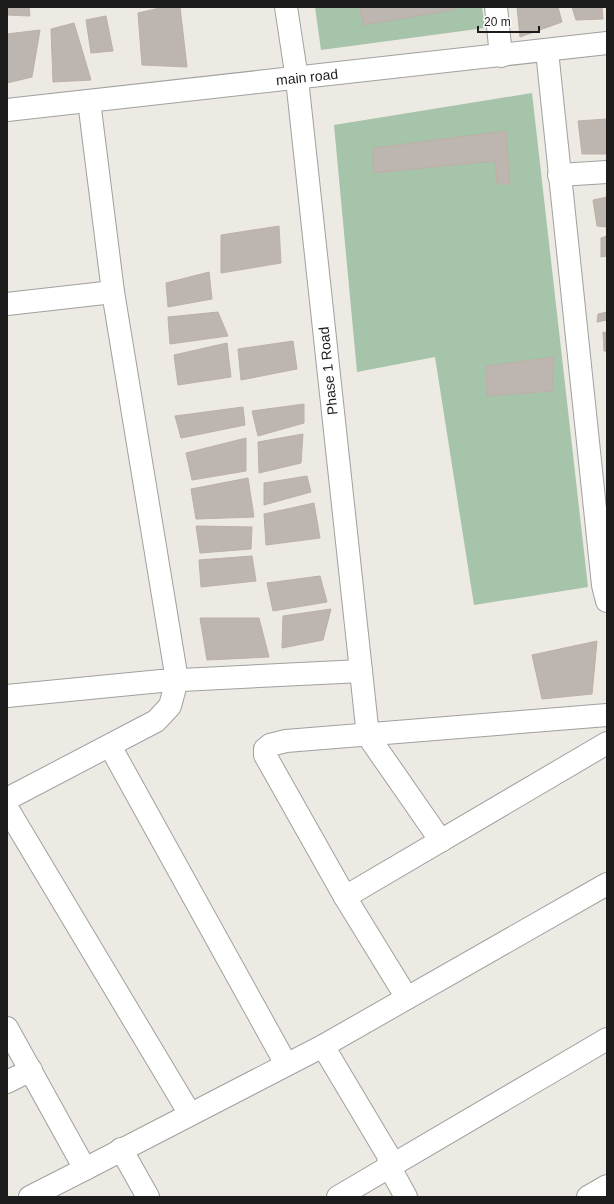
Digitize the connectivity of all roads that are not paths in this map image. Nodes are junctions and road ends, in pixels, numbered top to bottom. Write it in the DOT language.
graph roads {
  1 [pos="286,7"];
  2 [pos="496,7"];
  3 [pos="607,43"];
  4 [pos="547,51"];
  5 [pos="501,56"];
  6 [pos="297,79"];
  7 [pos="89,101"];
  8 [pos="7,110"];
  9 [pos="607,172"];
  10 [pos="559,175"];
  11 [pos="113,292"];
  12 [pos="7,304"];
  13 [pos="606,590"];
  14 [pos="360,671"];
  15 [pos="177,680"];
  16 [pos="7,696"];
  17 [pos="607,715"];
  18 [pos="368,736"];
  19 [pos="607,744"];
  20 [pos="110,746"];
  21 [pos="7,799"];
  22 [pos="7,808"];
  23 [pos="441,841"];
  24 [pos="607,884"];
  25 [pos="345,897"];
  26 [pos="407,998"];
  27 [pos="7,1028"];
  28 [pos="607,1039"];
  29 [pos="323,1046"];
  30 [pos="286,1064"];
  31 [pos="31,1070"];
  32 [pos="7,1082"];
  33 [pos="190,1114"];
  34 [pos="121,1149"];
  35 [pos="389,1166"];
  36 [pos="85,1169"];
  37 [pos="607,1186"];
  38 [pos="30,1197"];
  39 [pos="148,1197"];
  40 [pos="338,1197"];
  41 [pos="406,1197"];
  42 [pos="588,1197"];
  1 -- 6 [label="street, Phase 1 Road"];
  2 -- 5 [label="street"];
  3 -- 4 [label="street, main road"];
  4 -- 5 [label="street, main road"];
  4 -- 10 [label="street"];
  5 -- 6 [label="street, main road"];
  6 -- 7 [label="street, main road"];
  6 -- 14 [label="street, Phase 1 Road"];
  7 -- 8 [label="street, main road"];
  7 -- 11 [label="street"];
  9 -- 10 [label="street"];
  10 -- 13 [label="street"];
  11 -- 12 [label="street"];
  11 -- 15 [label="street"];
  14 -- 15 [label="street"];
  14 -- 18 [label="street, Phase 1 Road"];
  15 -- 16 [label="street"];
  15 -- 20 [label="street"];
  17 -- 18 [label="street"];
  18 -- 23 [label="street"];
  18 -- 25 [label="street"];
  19 -- 23 [label="street"];
  20 -- 21 [label="street"];
  20 -- 30 [label="street"];
  22 -- 33 [label="street"];
  23 -- 25 [label="street"];
  24 -- 26 [label="street"];
  25 -- 26 [label="street"];
  26 -- 29 [label="street"];
  27 -- 31 [label="street"];
  28 -- 35 [label="street"];
  29 -- 30 [label="street"];
  29 -- 35 [label="street"];
  30 -- 33 [label="street"];
  31 -- 32 [label="street"];
  31 -- 36 [label="street"];
  33 -- 34 [label="street"];
  34 -- 36 [label="street"];
  34 -- 39 [label="street"];
  35 -- 40 [label="street"];
  35 -- 41 [label="street"];
  36 -- 38 [label="street"];
  37 -- 42 [label="street"];
}
